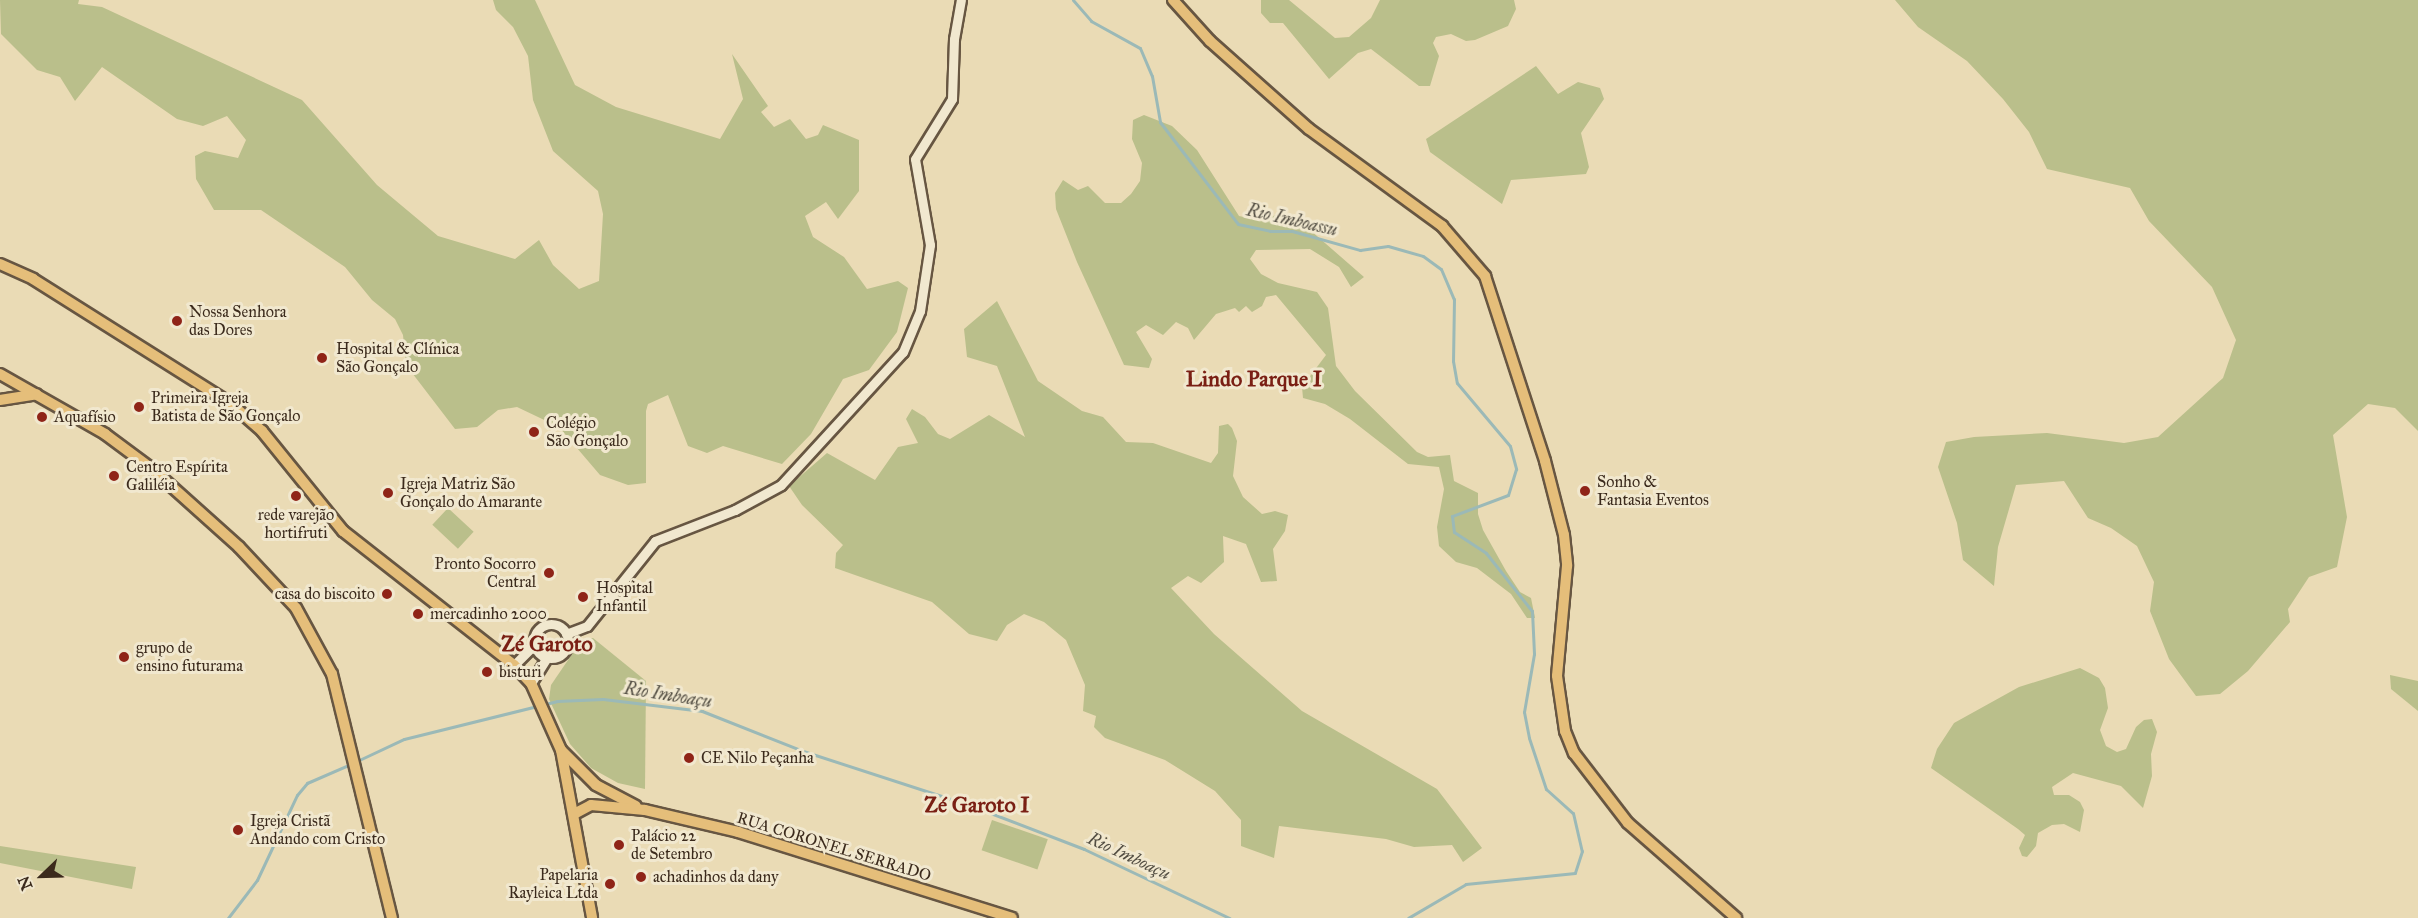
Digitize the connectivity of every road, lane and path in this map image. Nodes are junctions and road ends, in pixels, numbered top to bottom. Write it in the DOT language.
graph roads {
  1 [pos="962,0"];
  2 [pos="1173,0"];
  3 [pos="0,264"];
  4 [pos="0,374"];
  5 [pos="37,394"];
  6 [pos="0,400"];
  7 [pos="566,634"];
  8 [pos="534,645"];
  9 [pos="546,659"];
  10 [pos="514,665"];
  11 [pos="531,683"];
  12 [pos="561,750"];
  13 [pos="645,810"];
  14 [pos="574,814"];
  15 [pos="392,918"];
  16 [pos="592,918"];
  17 [pos="1011,918"];
  18 [pos="1736,918"];
  1 -- 7 [label="street"];
  2 -- 18 [label="main road"];
  3 -- 10 [label="main road"];
  4 -- 5 [label="main road"];
  5 -- 6 [label="main road"];
  5 -- 15 [label="main road"];
  7 -- 8 [label="street"];
  7 -- 9 [label="street"];
  8 -- 9 [label="street"];
  8 -- 10 [label="street"];
  9 -- 11 [label="street"];
  10 -- 11 [label="main road"];
  11 -- 12 [label="main road"];
  12 -- 13 [label="main road"];
  12 -- 14 [label="main road"];
  13 -- 14 [label="main road"];
  13 -- 17 [label="main road, RUA CORONEL SERRADO"];
  14 -- 16 [label="main road"];
}
